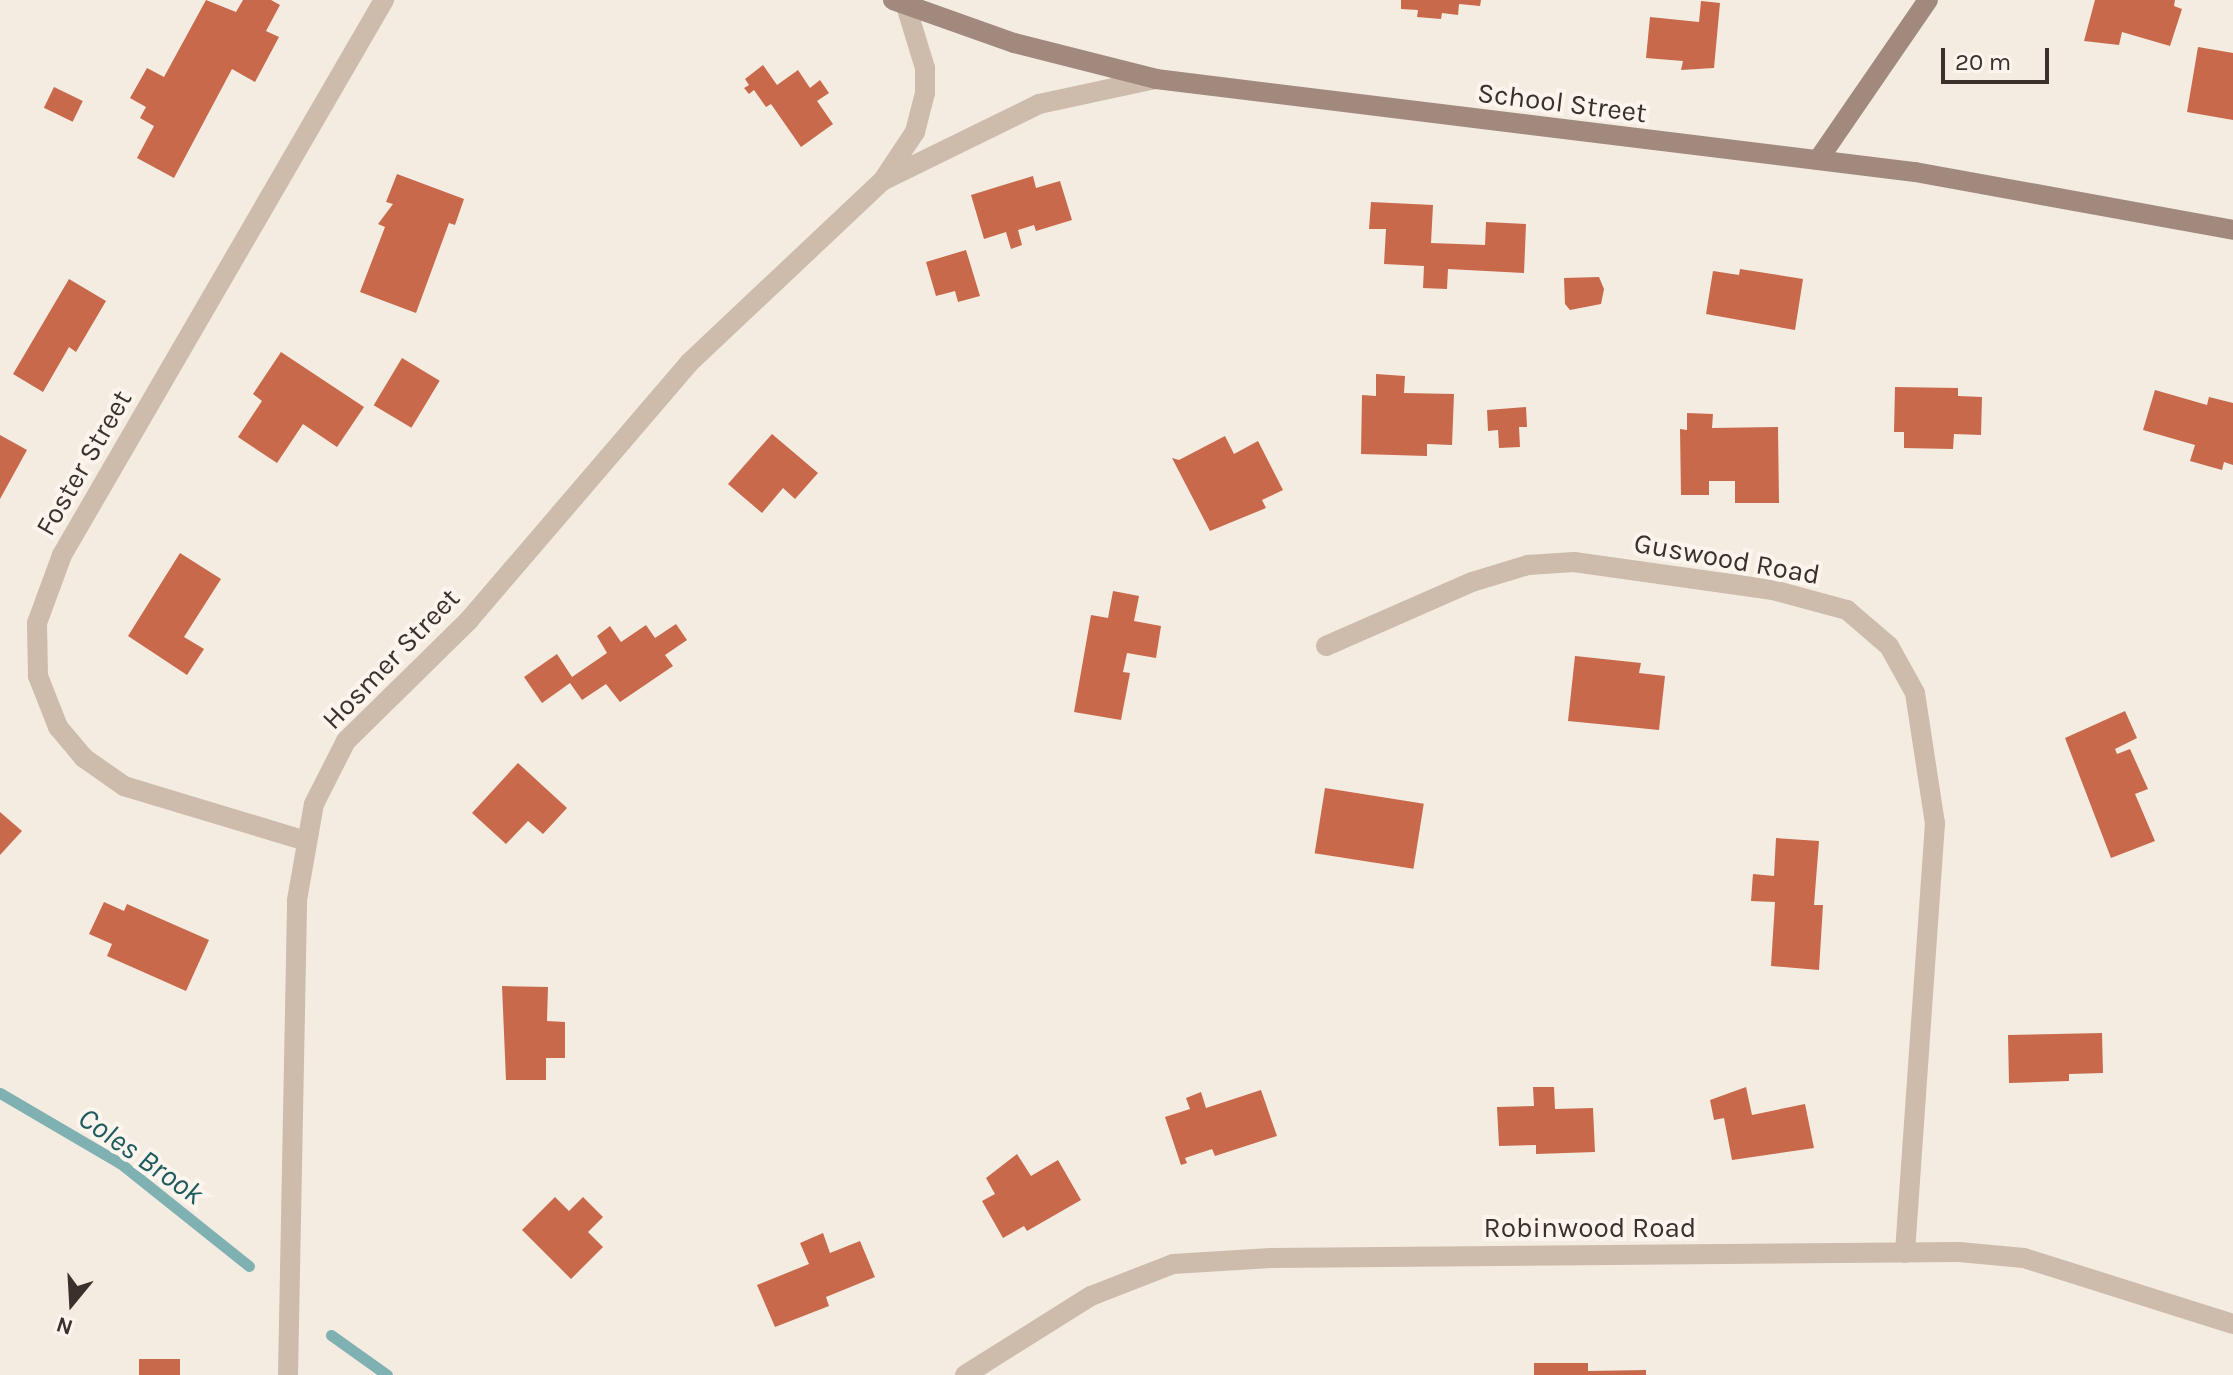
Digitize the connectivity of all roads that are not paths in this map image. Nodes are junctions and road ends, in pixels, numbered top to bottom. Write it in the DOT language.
graph roads {
  1 [pos="384,0"];
  2 [pos="1928,0"];
  3 [pos="899,3"];
  4 [pos="1156,79"];
  5 [pos="1818,160"];
  6 [pos="882,181"];
  7 [pos="2233,230"];
  8 [pos="1326,646"];
  9 [pos="306,841"];
  10 [pos="1905,1253"];
  11 [pos="2233,1324"];
  12 [pos="288,1375"];
  13 [pos="965,1375"];
  1 -- 9 [label="street, Foster Street"];
  2 -- 5 [label="street"];
  3 -- 4 [label="street, School Street"];
  3 -- 6 [label="street, Hosmer Street"];
  4 -- 5 [label="street, School Street"];
  4 -- 6 [label="street, Hosmer Street"];
  5 -- 7 [label="street, School Street"];
  6 -- 9 [label="street, Hosmer Street"];
  8 -- 10 [label="street, Guswood Road"];
  9 -- 12 [label="street, Hosmer Street"];
  10 -- 11 [label="street, Robinwood Road"];
  10 -- 13 [label="street, Robinwood Road"];
}
